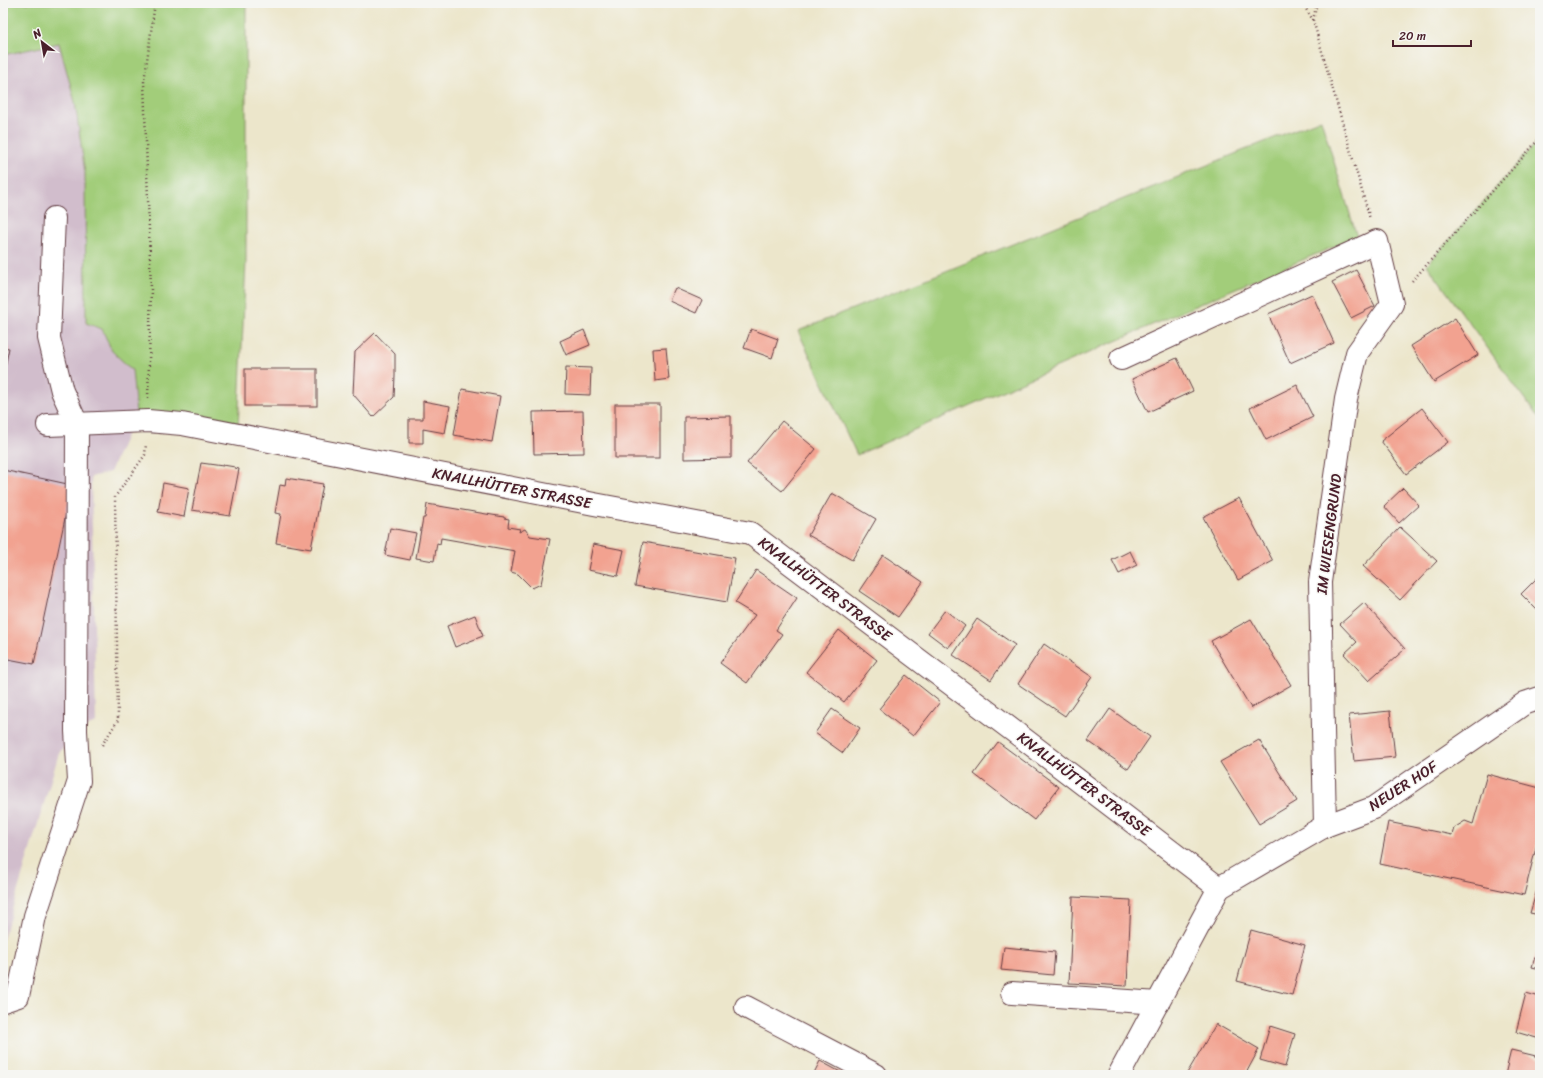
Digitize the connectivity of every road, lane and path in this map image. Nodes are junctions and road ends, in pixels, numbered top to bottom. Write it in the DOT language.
graph roads {
  1 [pos="155,3"];
  2 [pos="1302,3"];
  3 [pos="1317,3"];
  4 [pos="1313,20"];
  5 [pos="1540,138"];
  6 [pos="54,218"];
  7 [pos="1376,240"];
  8 [pos="1392,304"];
  9 [pos="1121,359"];
  10 [pos="148,421"];
  11 [pos="77,424"];
  12 [pos="48,425"];
  13 [pos="1540,698"];
  14 [pos="101,747"];
  15 [pos="1325,826"];
  16 [pos="1219,888"];
  17 [pos="1012,993"];
  18 [pos="3,1001"];
  19 [pos="1158,1003"];
  20 [pos="746,1007"];
  21 [pos="876,1075"];
  22 [pos="1119,1075"];
  1 -- 10 [label="path"];
  2 -- 4 [label="path"];
  3 -- 4 [label="path"];
  4 -- 7 [label="path"];
  5 -- 8 [label="path"];
  6 -- 11 [label="street"];
  7 -- 8 [label="street"];
  7 -- 9 [label="street"];
  8 -- 15 [label="street, IM WIESENGRUND"];
  10 -- 11 [label="street, KNALLHÜTTER STRASSE"];
  10 -- 14 [label="path"];
  10 -- 16 [label="street, KNALLHÜTTER STRASSE"];
  11 -- 12 [label="street, KNALLHÜTTER STRASSE"];
  11 -- 18 [label="street"];
  13 -- 15 [label="street, NEUER HOF"];
  15 -- 16 [label="street, NEUER HOF"];
  16 -- 19 [label="street"];
  17 -- 19 [label="street"];
  19 -- 22 [label="street"];
  20 -- 21 [label="street"];
}
